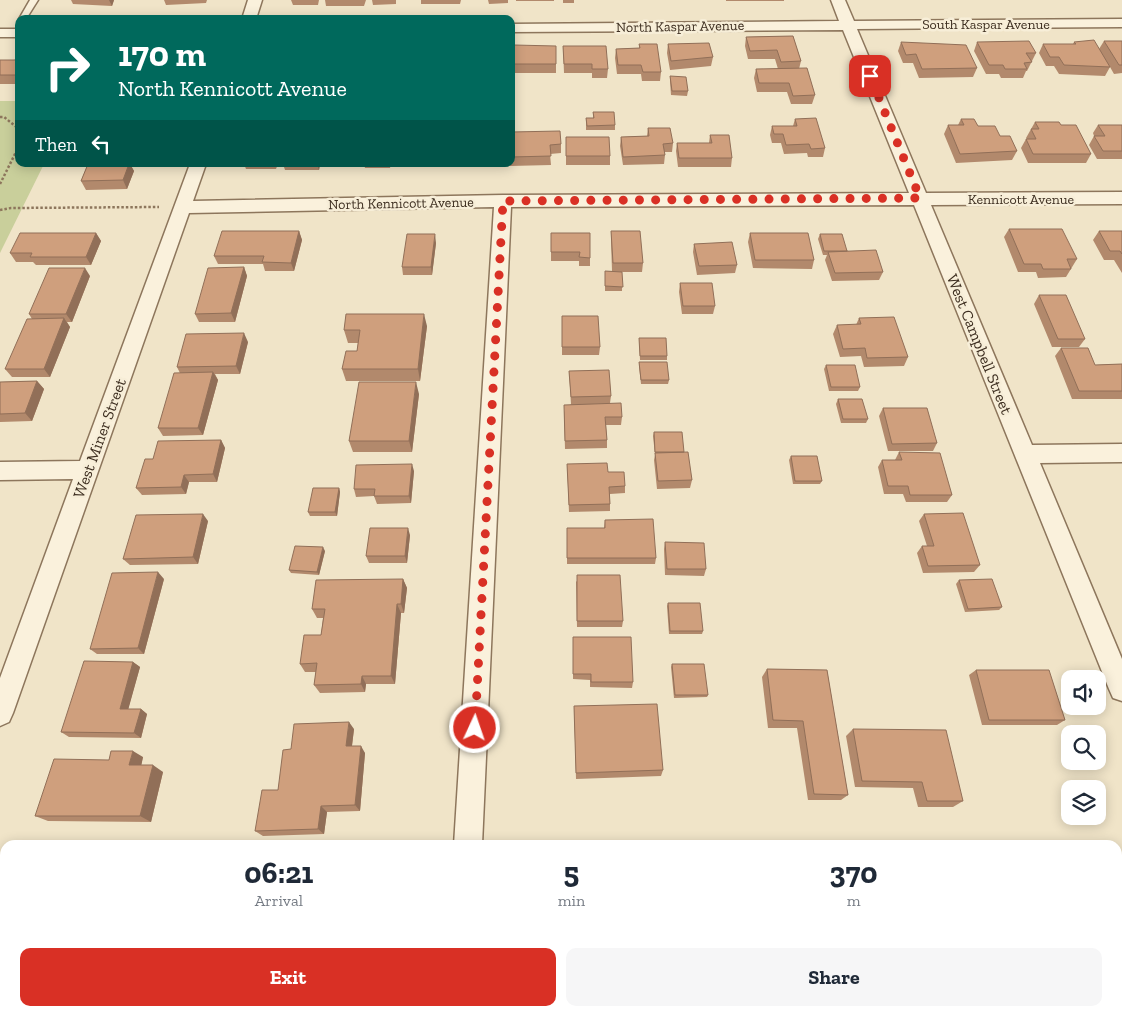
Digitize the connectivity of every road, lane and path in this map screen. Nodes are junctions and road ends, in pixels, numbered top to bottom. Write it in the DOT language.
graph roads {
  1 [pos="34,0"];
  2 [pos="255,0"];
  3 [pos="838,0"];
  4 [pos="25,15"];
  5 [pos="250,15"];
  6 [pos="1122,23"];
  7 [pos="849,25"];
  8 [pos="515,28"];
  9 [pos="0,117"];
  10 [pos="15,126"];
  11 [pos="15,154"];
  12 [pos="197,167"];
  13 [pos="0,184"];
  14 [pos="920,198"];
  15 [pos="1122,198"];
  16 [pos="503,201"];
  17 [pos="183,207"];
  18 [pos="0,210"];
  19 [pos="1122,453"];
  20 [pos="1026,454"];
  21 [pos="87,470"];
  22 [pos="0,471"];
  23 [pos="1122,689"];
  24 [pos="0,713"];
  25 [pos="468,840"];
  1 -- 4 [label="lane"];
  2 -- 5 [label="street"];
  3 -- 7 [label="street, West Campbell Street"];
  6 -- 7 [label="street, South Kaspar Avenue"];
  7 -- 8 [label="street, North Kaspar Avenue"];
  7 -- 14 [label="street, West Campbell Street"];
  9 -- 10 [label="path"];
  11 -- 13 [label="path"];
  12 -- 17 [label="street, West Miner Street"];
  14 -- 15 [label="street, Kennicott Avenue"];
  14 -- 16 [label="street, North Kennicott Avenue"];
  14 -- 20 [label="street, West Campbell Street"];
  16 -- 17 [label="street, North Kennicott Avenue"];
  16 -- 25 [label="street"];
  17 -- 18 [label="path"];
  17 -- 21 [label="street, West Miner Street"];
  19 -- 20 [label="street"];
  20 -- 23 [label="street, West Campbell Street"];
  21 -- 22 [label="street"];
  21 -- 24 [label="street, West Miner Street"];
}
